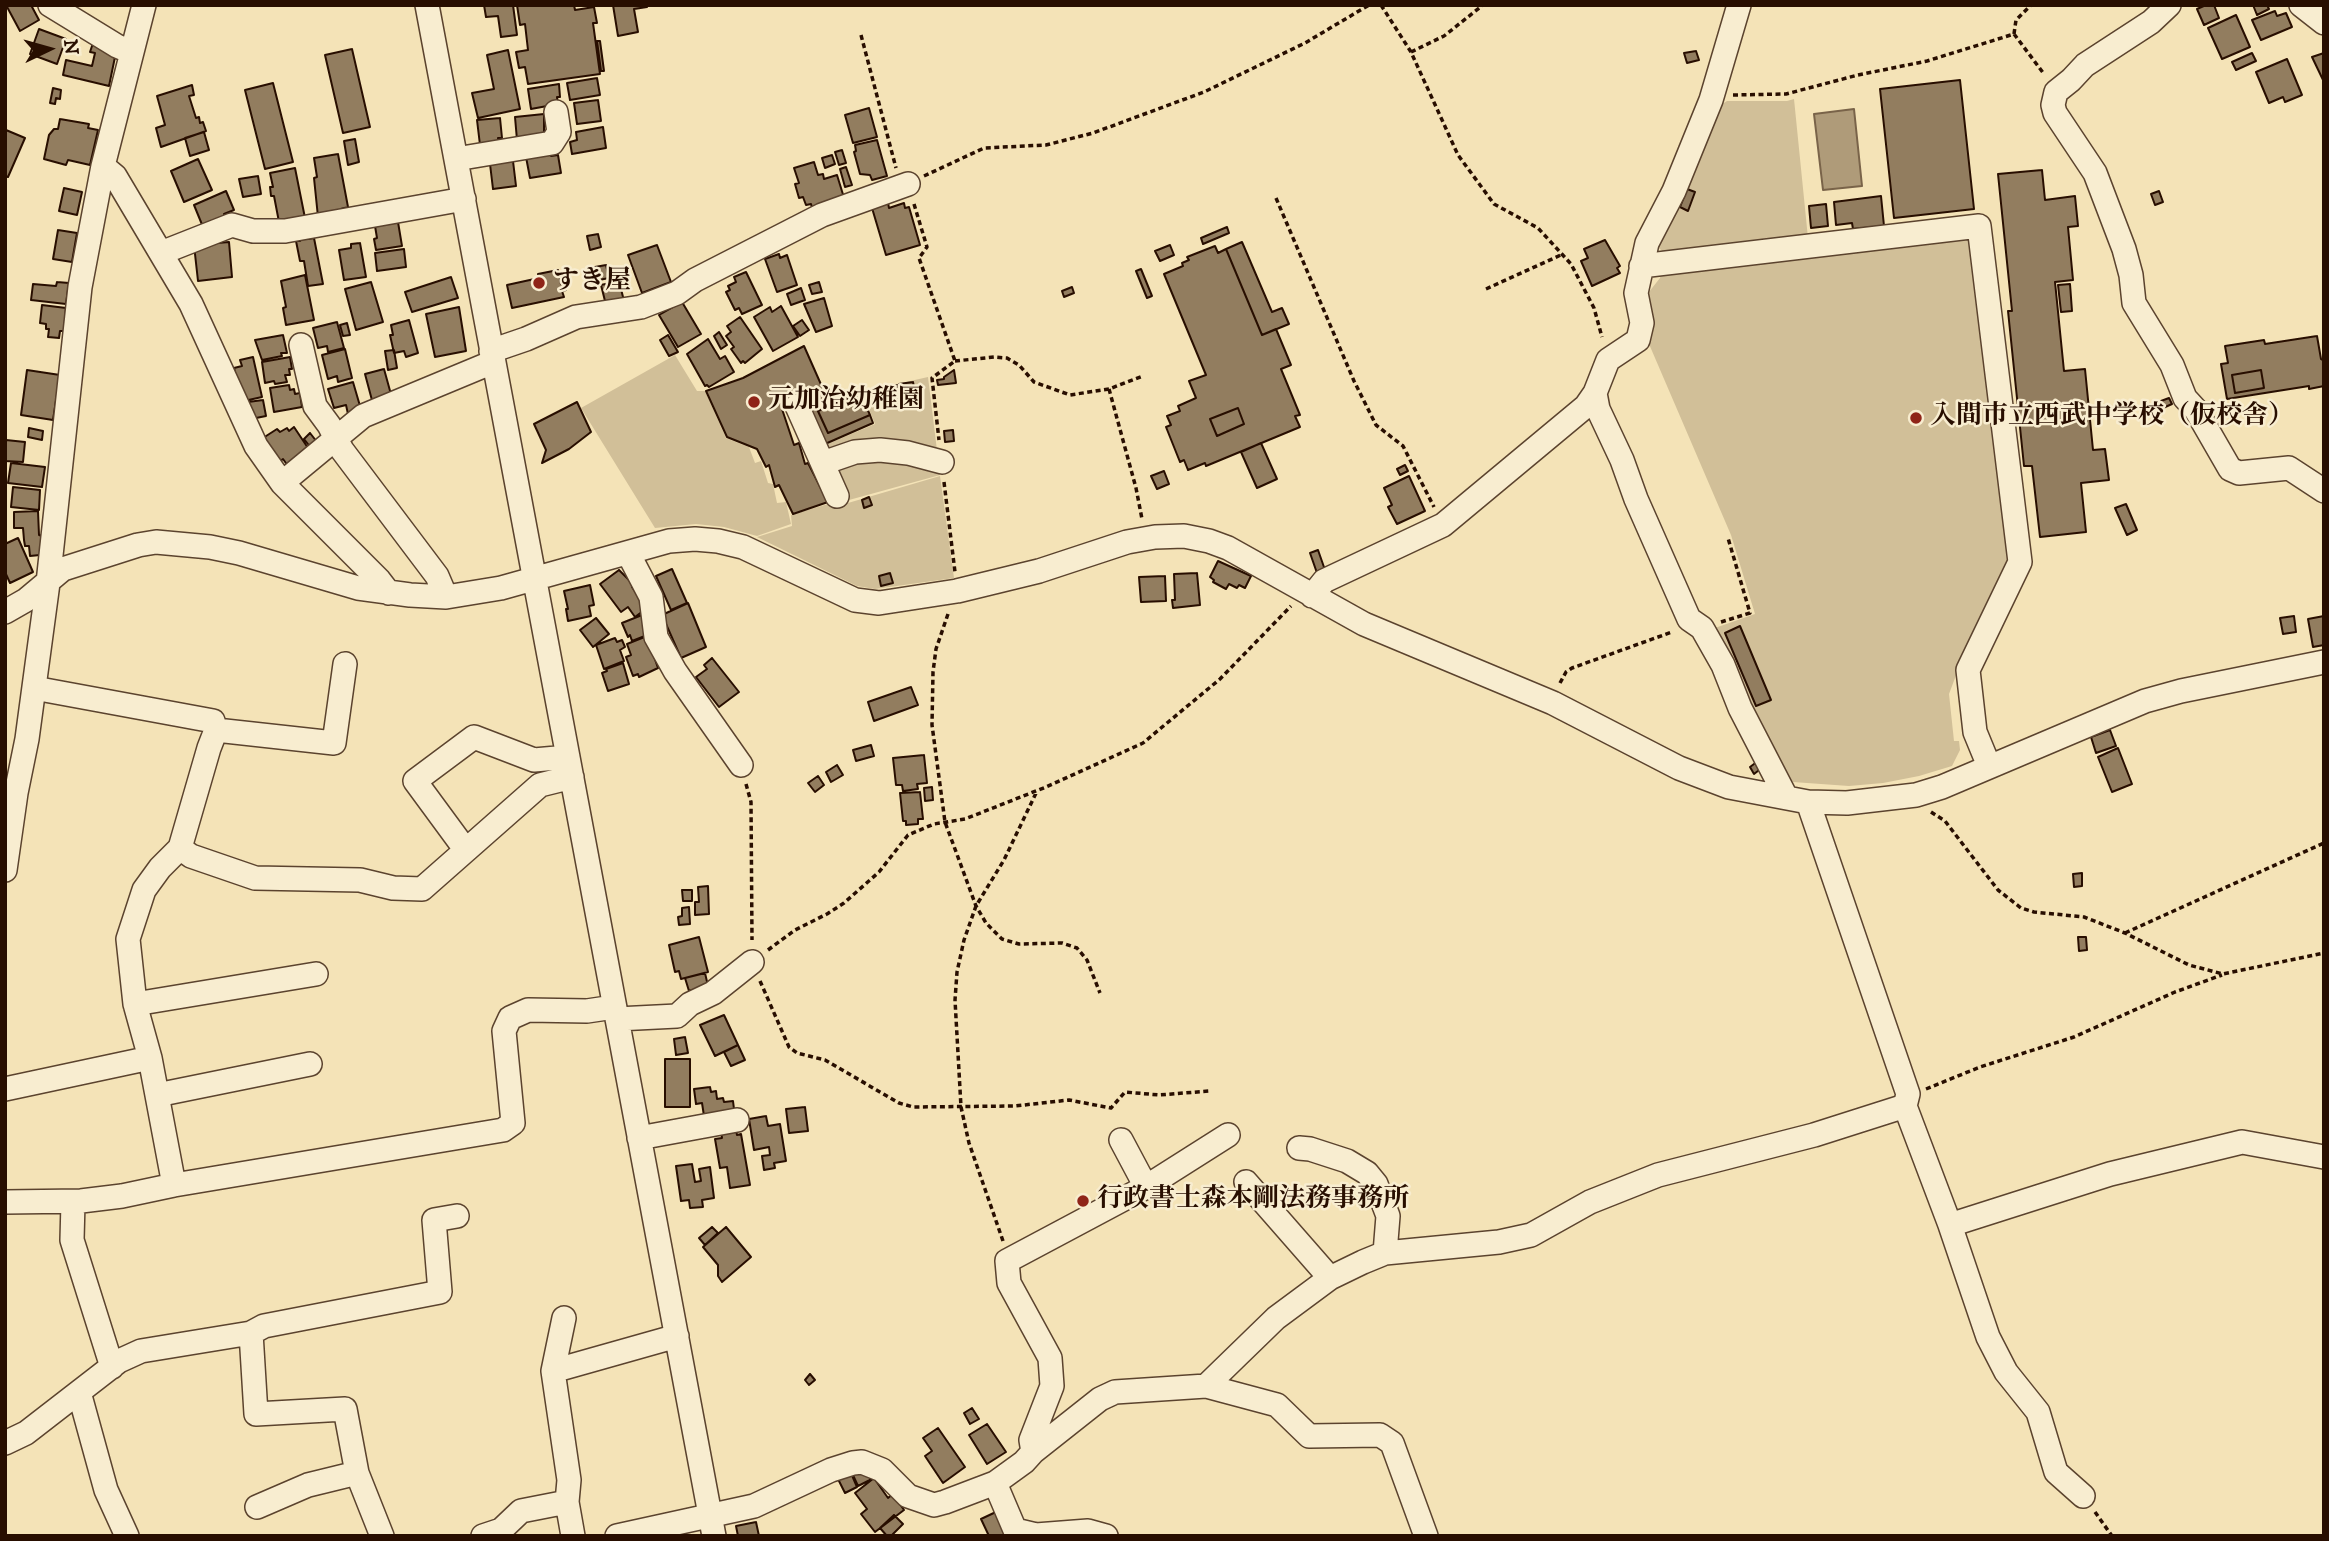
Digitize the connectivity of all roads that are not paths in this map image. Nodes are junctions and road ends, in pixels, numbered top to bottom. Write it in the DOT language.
graph roads {
  1 [pos="50,5"];
  2 [pos="144,5"];
  3 [pos="427,5"];
  4 [pos="1739,5"];
  5 [pos="2169,5"];
  6 [pos="2301,5"];
  7 [pos="2324,23"];
  8 [pos="131,52"];
  9 [pos="556,113"];
  10 [pos="456,159"];
  11 [pos="103,166"];
  12 [pos="904,185"];
  13 [pos="464,200"];
  14 [pos="161,253"];
  15 [pos="1641,267"];
  16 [pos="301,345"];
  17 [pos="492,357"];
  18 [pos="1595,393"];
  19 [pos="797,406"];
  20 [pos="335,438"];
  21 [pos="942,462"];
  22 [pos="823,463"];
  23 [pos="282,483"];
  24 [pos="2324,491"];
  25 [pos="837,496"];
  26 [pos="628,553"];
  27 [pos="535,579"];
  28 [pos="48,583"];
  29 [pos="389,593"];
  30 [pos="1307,593"];
  31 [pos="446,597"];
  32 [pos="5,612"];
  33 [pos="2324,662"];
  34 [pos="345,664"];
  35 [pos="34,688"];
  36 [pos="216,730"];
  37 [pos="741,765"];
  38 [pos="1989,766"];
  39 [pos="570,767"];
  40 [pos="1797,800"];
  41 [pos="180,848"];
  42 [pos="465,849"];
  43 [pos="5,870"];
  44 [pos="752,962"];
  45 [pos="316,974"];
  46 [pos="135,1004"];
  47 [pos="616,1013"];
  48 [pos="149,1058"];
  49 [pos="310,1064"];
  50 [pos="5,1089"];
  51 [pos="157,1095"];
  52 [pos="1906,1100"];
  53 [pos="737,1120"];
  54 [pos="1228,1135"];
  55 [pos="639,1138"];
  56 [pos="1121,1140"];
  57 [pos="1299,1148"];
  58 [pos="2324,1157"];
  59 [pos="1246,1182"];
  60 [pos="173,1185"];
  61 [pos="1146,1187"];
  62 [pos="5,1202"];
  63 [pos="73,1202"];
  64 [pos="457,1216"];
  65 [pos="1950,1225"];
  66 [pos="1385,1254"];
  67 [pos="1330,1278"];
  68 [pos="564,1318"];
  69 [pos="251,1333"];
  70 [pos="677,1336"];
  71 [pos="112,1367"];
  72 [pos="553,1371"];
  73 [pos="1206,1387"];
  74 [pos="79,1392"];
  75 [pos="5,1443"];
  76 [pos="1033,1452"];
  77 [pos="357,1473"];
  78 [pos="995,1483"];
  79 [pos="2083,1496"];
  80 [pos="567,1502"];
  81 [pos="257,1507"];
  82 [pos="712,1525"];
  83 [pos="127,1536"];
  84 [pos="382,1536"];
  85 [pos="483,1536"];
  86 [pos="573,1536"];
  87 [pos="617,1536"];
  88 [pos="1106,1536"];
  89 [pos="1426,1536"];
  1 -- 8 [label="street"];
  2 -- 8 [label="street"];
  3 -- 10 [label="street"];
  4 -- 15 [label="street"];
  5 -- 24 [label="street"];
  6 -- 7 [label="street"];
  8 -- 11 [label="street"];
  9 -- 10 [label="street"];
  10 -- 13 [label="street"];
  11 -- 14 [label="street"];
  11 -- 28 [label="street"];
  12 -- 17 [label="street"];
  13 -- 14 [label="street"];
  13 -- 17 [label="street"];
  14 -- 23 [label="street"];
  15 -- 18 [label="street"];
  15 -- 38 [label="street"];
  16 -- 20 [label="street"];
  17 -- 20 [label="street"];
  17 -- 27 [label="street"];
  18 -- 30 [label="street"];
  18 -- 40 [label="street"];
  19 -- 22 [label="street"];
  20 -- 23 [label="street"];
  20 -- 31 [label="street"];
  21 -- 22 [label="street"];
  22 -- 25 [label="street"];
  23 -- 29 [label="street"];
  26 -- 27 [label="street"];
  26 -- 30 [label="street"];
  26 -- 37 [label="street"];
  27 -- 31 [label="street"];
  27 -- 39 [label="street"];
  28 -- 29 [label="street"];
  28 -- 32 [label="street"];
  28 -- 35 [label="street"];
  29 -- 31 [label="street"];
  30 -- 40 [label="street"];
  33 -- 38 [label="street"];
  34 -- 36 [label="street"];
  35 -- 36 [label="street"];
  35 -- 43 [label="street"];
  36 -- 41 [label="street"];
  38 -- 40 [label="street"];
  39 -- 42 [label="street"];
  39 -- 42 [label="street"];
  39 -- 47 [label="street"];
  40 -- 52 [label="street"];
  41 -- 42 [label="street"];
  41 -- 46 [label="street"];
  44 -- 47 [label="street"];
  45 -- 46 [label="street"];
  46 -- 48 [label="street"];
  47 -- 55 [label="street"];
  47 -- 60 [label="street"];
  48 -- 50 [label="street"];
  48 -- 51 [label="street"];
  49 -- 51 [label="street"];
  51 -- 60 [label="street"];
  52 -- 65 [label="street"];
  52 -- 66 [label="street"];
  53 -- 55 [label="street"];
  54 -- 61 [label="street"];
  55 -- 70 [label="street"];
  56 -- 61 [label="street"];
  57 -- 66 [label="street"];
  58 -- 65 [label="street"];
  59 -- 67 [label="street"];
  60 -- 63 [label="street"];
  61 -- 76 [label="street"];
  62 -- 63 [label="street"];
  63 -- 71 [label="street"];
  64 -- 69 [label="street"];
  65 -- 79 [label="street"];
  66 -- 67 [label="street"];
  67 -- 73 [label="street"];
  68 -- 72 [label="street"];
  69 -- 71 [label="street"];
  69 -- 77 [label="street"];
  70 -- 72 [label="street"];
  70 -- 82 [label="street"];
  71 -- 74 [label="street"];
  72 -- 80 [label="street"];
  73 -- 76 [label="street"];
  73 -- 89 [label="street"];
  74 -- 75 [label="street"];
  74 -- 83 [label="street"];
  76 -- 78 [label="street"];
  77 -- 81 [label="street"];
  77 -- 84 [label="street"];
  78 -- 82 [label="street"];
  78 -- 88 [label="street"];
  80 -- 85 [label="street"];
  80 -- 86 [label="street"];
  82 -- 87 [label="street"];
}
